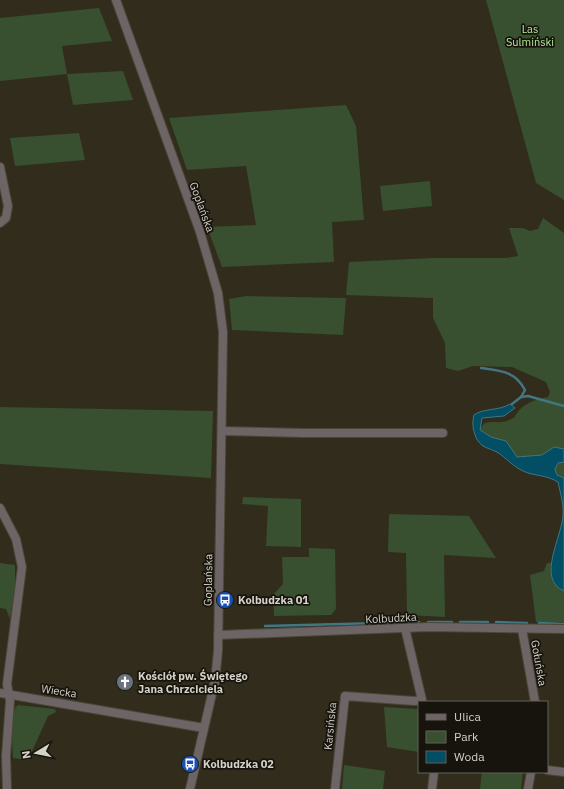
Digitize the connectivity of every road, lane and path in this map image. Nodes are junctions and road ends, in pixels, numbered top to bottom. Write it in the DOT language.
graph roads {
  1 [pos="116,0"];
  2 [pos="0,167"];
  3 [pos="0,223"];
  4 [pos="222,431"];
  5 [pos="443,433"];
  6 [pos="0,508"];
  7 [pos="405,628"];
  8 [pos="522,629"];
  9 [pos="564,629"];
  10 [pos="218,635"];
  11 [pos="0,693"];
  12 [pos="9,695"];
  13 [pos="422,701"];
  14 [pos="535,701"];
  15 [pos="418,702"];
  16 [pos="204,728"];
  17 [pos="548,770"];
  18 [pos="564,772"];
  19 [pos="434,773"];
  20 [pos="531,773"];
  21 [pos="7,789"];
  22 [pos="190,789"];
  23 [pos="335,789"];
  24 [pos="432,789"];
  25 [pos="528,789"];
  1 -- 4 [label="street, Goplańska"];
  2 -- 3 [label="street"];
  4 -- 5 [label="street"];
  4 -- 10 [label="street, Goplańska"];
  6 -- 12 [label="street"];
  7 -- 8 [label="street, Kolbudzka"];
  7 -- 10 [label="street, Kolbudzka"];
  7 -- 13 [label="street, Karsińska"];
  8 -- 9 [label="street, Kolbudzka"];
  8 -- 14 [label="street, Gołuńska"];
  10 -- 16 [label="street, Goplańska"];
  11 -- 12 [label="street, Wiecka"];
  12 -- 16 [label="street, Wiecka"];
  12 -- 21 [label="street"];
  15 -- 23 [label="street, Karsińska"];
  16 -- 22 [label="street, Goplańska"];
  17 -- 18 [label="street"];
  19 -- 24 [label="street"];
  20 -- 25 [label="street"];
}
